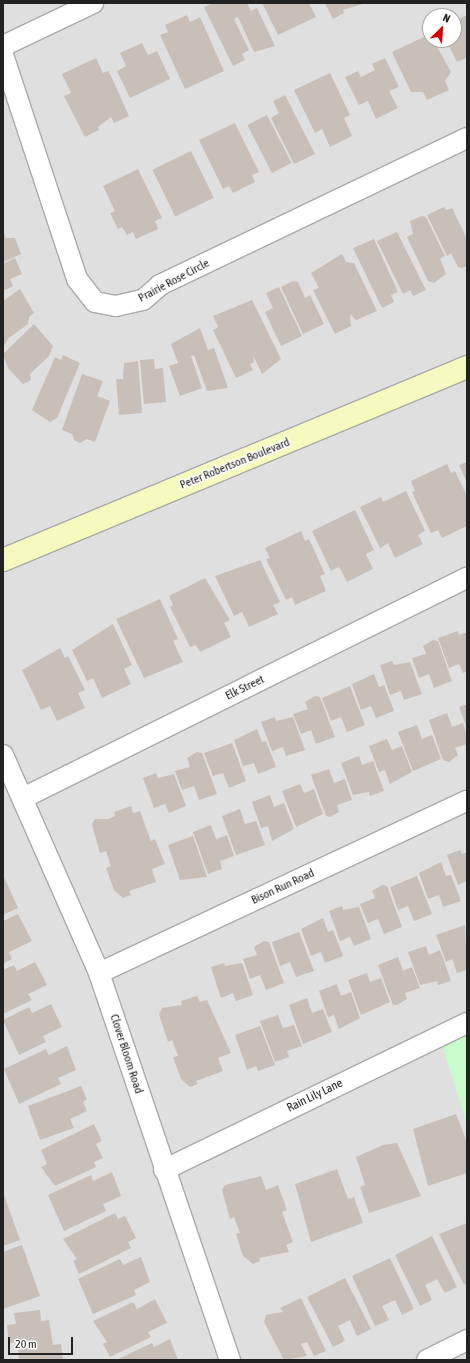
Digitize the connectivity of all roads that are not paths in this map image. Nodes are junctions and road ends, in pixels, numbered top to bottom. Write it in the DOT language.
graph roads {
  1 [pos="93,3"];
  2 [pos="3,46"];
  3 [pos="3,55"];
  4 [pos="467,138"];
  5 [pos="467,367"];
  6 [pos="3,560"];
  7 [pos="467,578"];
  8 [pos="3,754"];
  9 [pos="23,798"];
  10 [pos="467,801"];
  11 [pos="99,973"];
  12 [pos="467,1023"];
  13 [pos="164,1170"];
  14 [pos="467,1340"];
  15 [pos="230,1360"];
  16 [pos="427,1360"];
  1 -- 2 [label="street"];
  3 -- 4 [label="street, Prairie Rose Circle"];
  5 -- 6 [label="street, Peter Robertson Boulevard"];
  7 -- 9 [label="street, Elk Street"];
  8 -- 9 [label="street, Clover Bloom Road"];
  9 -- 11 [label="street, Clover Bloom Road"];
  10 -- 11 [label="street, Bison Run Road"];
  11 -- 13 [label="street, Clover Bloom Road"];
  12 -- 13 [label="street, Rain Lily Lane"];
  13 -- 15 [label="street, Clover Bloom Road"];
  14 -- 16 [label="street"];
}
